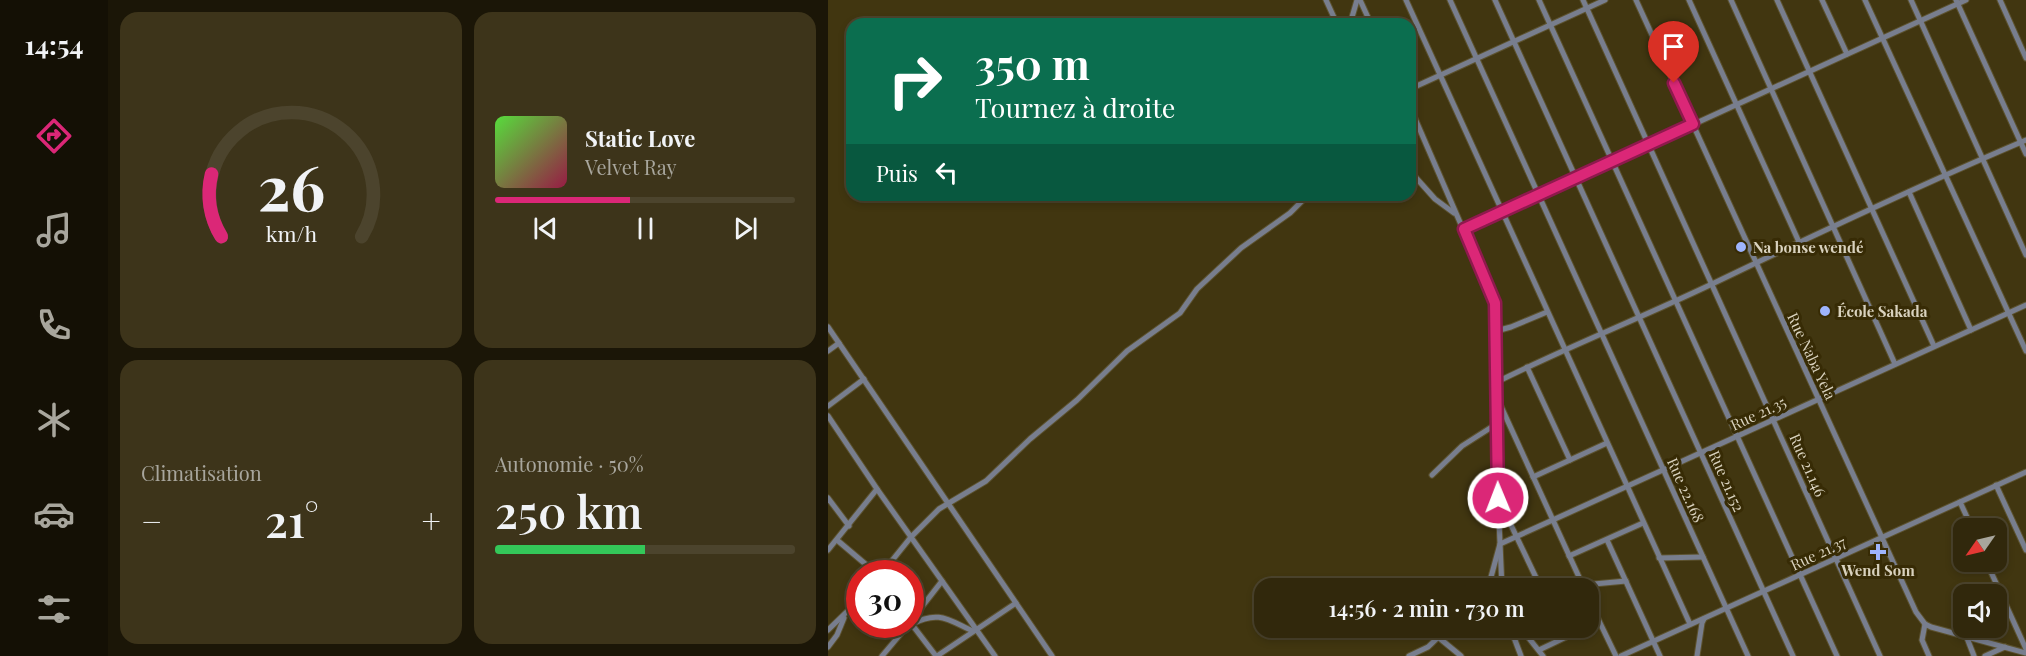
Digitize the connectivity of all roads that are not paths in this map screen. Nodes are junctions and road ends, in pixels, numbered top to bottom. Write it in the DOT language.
graph roads {
  1 [pos="1326,0"];
  2 [pos="1359,0"];
  3 [pos="1406,0"];
  4 [pos="1450,0"];
  5 [pos="1495,0"];
  6 [pos="1539,0"];
  7 [pos="1583,0"];
  8 [pos="1605,0"];
  9 [pos="1636,0"];
  10 [pos="1689,0"];
  11 [pos="1731,0"];
  12 [pos="1777,0"];
  13 [pos="1822,0"];
  14 [pos="1865,0"];
  15 [pos="1911,0"];
  16 [pos="1966,0"];
  17 [pos="2000,0"];
  18 [pos="1957,2"];
  19 [pos="1587,8"];
  20 [pos="1334,18"];
  21 [pos="1352,18"];
  22 [pos="1368,18"];
  23 [pos="1414,18"];
  24 [pos="1921,20"];
  25 [pos="1416,21"];
  26 [pos="1551,25"];
  27 [pos="1882,38"];
  28 [pos="1514,42"];
  29 [pos="1847,54"];
  30 [pos="1477,58"];
  31 [pos="2026,58"];
  32 [pos="1809,71"];
  33 [pos="1441,75"];
  34 [pos="1416,87"];
  35 [pos="1771,89"];
  36 [pos="1737,104"];
  37 [pos="1416,121"];
  38 [pos="1693,124"];
  39 [pos="2023,141"];
  40 [pos="1649,144"];
  41 [pos="2026,154"];
  42 [pos="1983,159"];
  43 [pos="1612,161"];
  44 [pos="1946,175"];
  45 [pos="1416,178"];
  46 [pos="1575,178"];
  47 [pos="1910,192"];
  48 [pos="1538,195"];
  49 [pos="1302,201"];
  50 [pos="1872,209"];
  51 [pos="1502,211"];
  52 [pos="1455,214"];
  53 [pos="1835,226"];
  54 [pos="1464,229"];
  55 [pos="1799,242"];
  56 [pos="2026,255"];
  57 [pos="1756,262"];
  58 [pos="1712,284"];
  59 [pos="1675,301"];
  60 [pos="2026,305"];
  61 [pos="1546,312"];
  62 [pos="2009,313"];
  63 [pos="1639,317"];
  64 [pos="828,327"];
  65 [pos="1971,330"];
  66 [pos="1496,331"];
  67 [pos="1603,334"];
  68 [pos="839,343"];
  69 [pos="1934,346"];
  70 [pos="1564,350"];
  71 [pos="828,351"];
  72 [pos="2026,351"];
  73 [pos="1895,364"];
  74 [pos="1527,367"];
  75 [pos="864,379"];
  76 [pos="1497,382"];
  77 [pos="1497,398"];
  78 [pos="1819,398"];
  79 [pos="828,406"];
  80 [pos="828,417"];
  81 [pos="1773,419"];
  82 [pos="1498,423"];
  83 [pos="1737,436"];
  84 [pos="1607,443"];
  85 [pos="1701,452"];
  86 [pos="1570,460"];
  87 [pos="1664,471"];
  88 [pos="2026,472"];
  89 [pos="1432,475"];
  90 [pos="1533,477"];
  91 [pos="1996,485"];
  92 [pos="1627,487"];
  93 [pos="877,489"];
  94 [pos="828,498"];
  95 [pos="1498,498"];
  96 [pos="1960,502"];
  97 [pos="949,503"];
  98 [pos="1967,518"];
  99 [pos="1553,520"];
  100 [pos="1643,523"];
  101 [pos="849,526"];
  102 [pos="911,537"];
  103 [pos="1516,537"];
  104 [pos="1882,537"];
  105 [pos="837,540"];
  106 [pos="1607,540"];
  107 [pos="1500,544"];
  108 [pos="828,550"];
  109 [pos="2026,550"];
  110 [pos="1569,556"];
  111 [pos="1703,557"];
  112 [pos="1659,558"];
  113 [pos="1837,558"];
  114 [pos="861,560"];
  115 [pos="892,560"];
  116 [pos="1991,572"];
  117 [pos="1801,574"];
  118 [pos="1491,578"];
  119 [pos="1502,578"];
  120 [pos="1536,578"];
  121 [pos="1579,578"];
  122 [pos="942,581"];
  123 [pos="1626,581"];
  124 [pos="1599,584"];
  125 [pos="1764,591"];
  126 [pos="1016,603"];
  127 [pos="924,605"];
  128 [pos="1727,609"];
  129 [pos="846,614"];
  130 [pos="924,617"];
  131 [pos="1704,619"];
  132 [pos="1599,621"];
  133 [pos="1690,624"];
  134 [pos="1925,624"];
  135 [pos="828,630"];
  136 [pos="975,631"];
  137 [pos="1953,633"];
  138 [pos="898,638"];
  139 [pos="922,638"];
  140 [pos="1438,638"];
  141 [pos="1514,638"];
  142 [pos="1529,638"];
  143 [pos="1563,638"];
  144 [pos="1967,638"];
  145 [pos="1653,641"];
  146 [pos="828,647"];
  147 [pos="2005,647"];
  148 [pos="1539,650"];
  149 [pos="2026,651"];
  150 [pos="2015,653"];
  151 [pos="883,655"];
  152 [pos="1698,655"];
  153 [pos="936,656"];
  154 [pos="995,656"];
  155 [pos="1052,656"];
  156 [pos="1409,656"];
  157 [pos="1461,656"];
  158 [pos="1521,656"];
  159 [pos="1543,656"];
  160 [pos="1616,656"];
  161 [pos="1621,656"];
  162 [pos="1659,656"];
  163 [pos="1748,656"];
  164 [pos="1793,656"];
  165 [pos="1837,656"];
  166 [pos="1880,656"];
  167 [pos="1929,656"];
  168 [pos="1974,656"];
  169 [pos="1985,656"];
  1 -- 20 [label="street"];
  2 -- 21 [label="street"];
  2 -- 22 [label="street"];
  3 -- 23 [label="street"];
  4 -- 30 [label="street, Rue 22.168"];
  5 -- 28 [label="street, Rue 21.152"];
  6 -- 26 [label="street"];
  7 -- 19 [label="street, Rue 21.146"];
  8 -- 19 [label="street"];
  9 -- 38 [label="street, Rue Naba Yela"];
  10 -- 36 [label="street"];
  11 -- 35 [label="street"];
  12 -- 32 [label="street"];
  13 -- 29 [label="street"];
  14 -- 27 [label="street"];
  15 -- 24 [label="street"];
  16 -- 18 [label="street"];
  17 -- 31 [label="street"];
  18 -- 24 [label="street"];
  18 -- 39 [label="street"];
  19 -- 26 [label="street"];
  19 -- 40 [label="street, Rue 21.146"];
  24 -- 27 [label="street"];
  24 -- 42 [label="street"];
  25 -- 33 [label="street"];
  26 -- 28 [label="street"];
  26 -- 43 [label="street"];
  27 -- 29 [label="street"];
  27 -- 44 [label="street"];
  28 -- 30 [label="street"];
  28 -- 46 [label="street, Rue 21.152"];
  29 -- 32 [label="street"];
  30 -- 33 [label="street"];
  30 -- 48 [label="street, Rue 22.168"];
  32 -- 35 [label="street"];
  32 -- 50 [label="street"];
  33 -- 34 [label="street"];
  33 -- 51 [label="street"];
  35 -- 36 [label="street"];
  35 -- 53 [label="street"];
  36 -- 38 [label="street"];
  36 -- 55 [label="street"];
  37 -- 52 [label="street"];
  38 -- 40 [label="street"];
  38 -- 57 [label="street, Rue Naba Yela"];
  39 -- 41 [label="street"];
  39 -- 42 [label="street"];
  40 -- 43 [label="street"];
  40 -- 58 [label="street, Rue 21.146"];
  42 -- 44 [label="street"];
  42 -- 56 [label="street"];
  43 -- 46 [label="street"];
  43 -- 59 [label="street"];
  44 -- 47 [label="street"];
  44 -- 62 [label="street"];
  45 -- 52 [label="street"];
  46 -- 48 [label="street"];
  46 -- 63 [label="street, Rue 21.152"];
  47 -- 50 [label="street"];
  47 -- 65 [label="street"];
  48 -- 51 [label="street"];
  48 -- 67 [label="street, Rue 22.168"];
  49 -- 97 [label="street"];
  50 -- 53 [label="street"];
  50 -- 69 [label="street"];
  51 -- 54 [label="street"];
  51 -- 61 [label="street"];
  52 -- 54 [label="street"];
  53 -- 55 [label="street"];
  53 -- 73 [label="street"];
  54 -- 66 [label="street"];
  55 -- 57 [label="street"];
  57 -- 58 [label="street"];
  57 -- 78 [label="street, Rue Naba Yela"];
  58 -- 59 [label="street"];
  58 -- 81 [label="street, Rue 21.146"];
  59 -- 63 [label="street"];
  59 -- 83 [label="street"];
  60 -- 62 [label="street, Rue 21.35"];
  61 -- 66 [label="street"];
  61 -- 70 [label="street"];
  62 -- 65 [label="street, Rue 21.35"];
  62 -- 72 [label="street"];
  63 -- 67 [label="street"];
  63 -- 85 [label="street, Rue 21.152"];
  64 -- 68 [label="street"];
  65 -- 69 [label="street, Rue 21.35"];
  66 -- 76 [label="street"];
  67 -- 70 [label="street"];
  67 -- 87 [label="street, Rue 22.168"];
  68 -- 71 [label="street"];
  68 -- 75 [label="street"];
  69 -- 73 [label="street, Rue 21.35"];
  70 -- 74 [label="street"];
  70 -- 84 [label="street"];
  73 -- 78 [label="street, Rue 21.35"];
  74 -- 76 [label="street"];
  74 -- 86 [label="street"];
  75 -- 79 [label="street"];
  75 -- 97 [label="street"];
  76 -- 77 [label="street"];
  77 -- 82 [label="street"];
  77 -- 90 [label="street"];
  78 -- 81 [label="street, Rue 21.35"];
  78 -- 104 [label="street, Rue Naba Yela"];
  80 -- 93 [label="street"];
  81 -- 83 [label="street, Rue 21.35"];
  81 -- 113 [label="street, Rue 21.146"];
  82 -- 89 [label="street"];
  82 -- 95 [label="street"];
  83 -- 85 [label="street, Rue 21.35"];
  83 -- 117 [label="street"];
  84 -- 86 [label="street"];
  84 -- 92 [label="street"];
  85 -- 87 [label="street, Rue 21.35"];
  85 -- 125 [label="street, Rue 21.152"];
  86 -- 90 [label="street"];
  87 -- 92 [label="street, Rue 21.35"];
  87 -- 111 [label="street, Rue 22.168"];
  88 -- 91 [label="street, Rue 21.37"];
  90 -- 99 [label="street"];
  91 -- 96 [label="street, Rue 21.37"];
  91 -- 109 [label="street"];
  92 -- 99 [label="street, Rue 21.35"];
  92 -- 100 [label="street"];
  93 -- 101 [label="street"];
  93 -- 102 [label="street"];
  94 -- 101 [label="street"];
  95 -- 103 [label="street"];
  95 -- 107 [label="street"];
  96 -- 98 [label="street"];
  96 -- 104 [label="street, Rue 21.37"];
  97 -- 102 [label="street"];
  97 -- 126 [label="street"];
  99 -- 103 [label="street, Rue 21.35"];
  99 -- 110 [label="street"];
  100 -- 106 [label="street"];
  100 -- 112 [label="street"];
  101 -- 105 [label="street"];
  102 -- 115 [label="street"];
  102 -- 122 [label="street"];
  103 -- 107 [label="street, Rue 21.35"];
  103 -- 120 [label="street"];
  104 -- 113 [label="street, Rue 21.37"];
  104 -- 134 [label="street, Rue Naba Yela"];
  105 -- 108 [label="street"];
  105 -- 114 [label="street"];
  106 -- 110 [label="street"];
  106 -- 123 [label="street"];
  107 -- 118 [label="street"];
  107 -- 119 [label="street"];
  110 -- 121 [label="street"];
  111 -- 112 [label="street"];
  111 -- 128 [label="street, Rue 22.168"];
  112 -- 133 [label="street"];
  113 -- 117 [label="street, Rue 21.37"];
  113 -- 166 [label="street, Rue 21.146"];
  116 -- 149 [label="street"];
  117 -- 125 [label="street, Rue 21.37"];
  117 -- 165 [label="street"];
  122 -- 127 [label="street"];
  122 -- 136 [label="street"];
  123 -- 124 [label="street"];
  123 -- 145 [label="street"];
  125 -- 128 [label="street, Rue 21.37"];
  125 -- 164 [label="street, Rue 21.152"];
  126 -- 136 [label="street"];
  126 -- 155 [label="street"];
  128 -- 131 [label="street, Rue 21.37"];
  128 -- 163 [label="street, Rue 22.168"];
  129 -- 135 [label="street"];
  129 -- 146 [label="street"];
  130 -- 136 [label="street"];
  131 -- 133 [label="street, Rue 21.37"];
  131 -- 152 [label="street"];
  132 -- 160 [label="street"];
  133 -- 145 [label="street, Rue 21.37"];
  134 -- 137 [label="street"];
  134 -- 167 [label="street"];
  136 -- 153 [label="street"];
  136 -- 154 [label="street"];
  138 -- 151 [label="street"];
  139 -- 153 [label="street"];
  140 -- 156 [label="street"];
  140 -- 157 [label="street"];
  141 -- 158 [label="street"];
  142 -- 148 [label="street"];
  143 -- 148 [label="street"];
  144 -- 147 [label="street"];
  144 -- 168 [label="street"];
  145 -- 161 [label="street, Rue 21.37"];
  145 -- 162 [label="street"];
  147 -- 150 [label="street"];
  147 -- 169 [label="street"];
  148 -- 159 [label="street"];
  149 -- 150 [label="street"];
}
